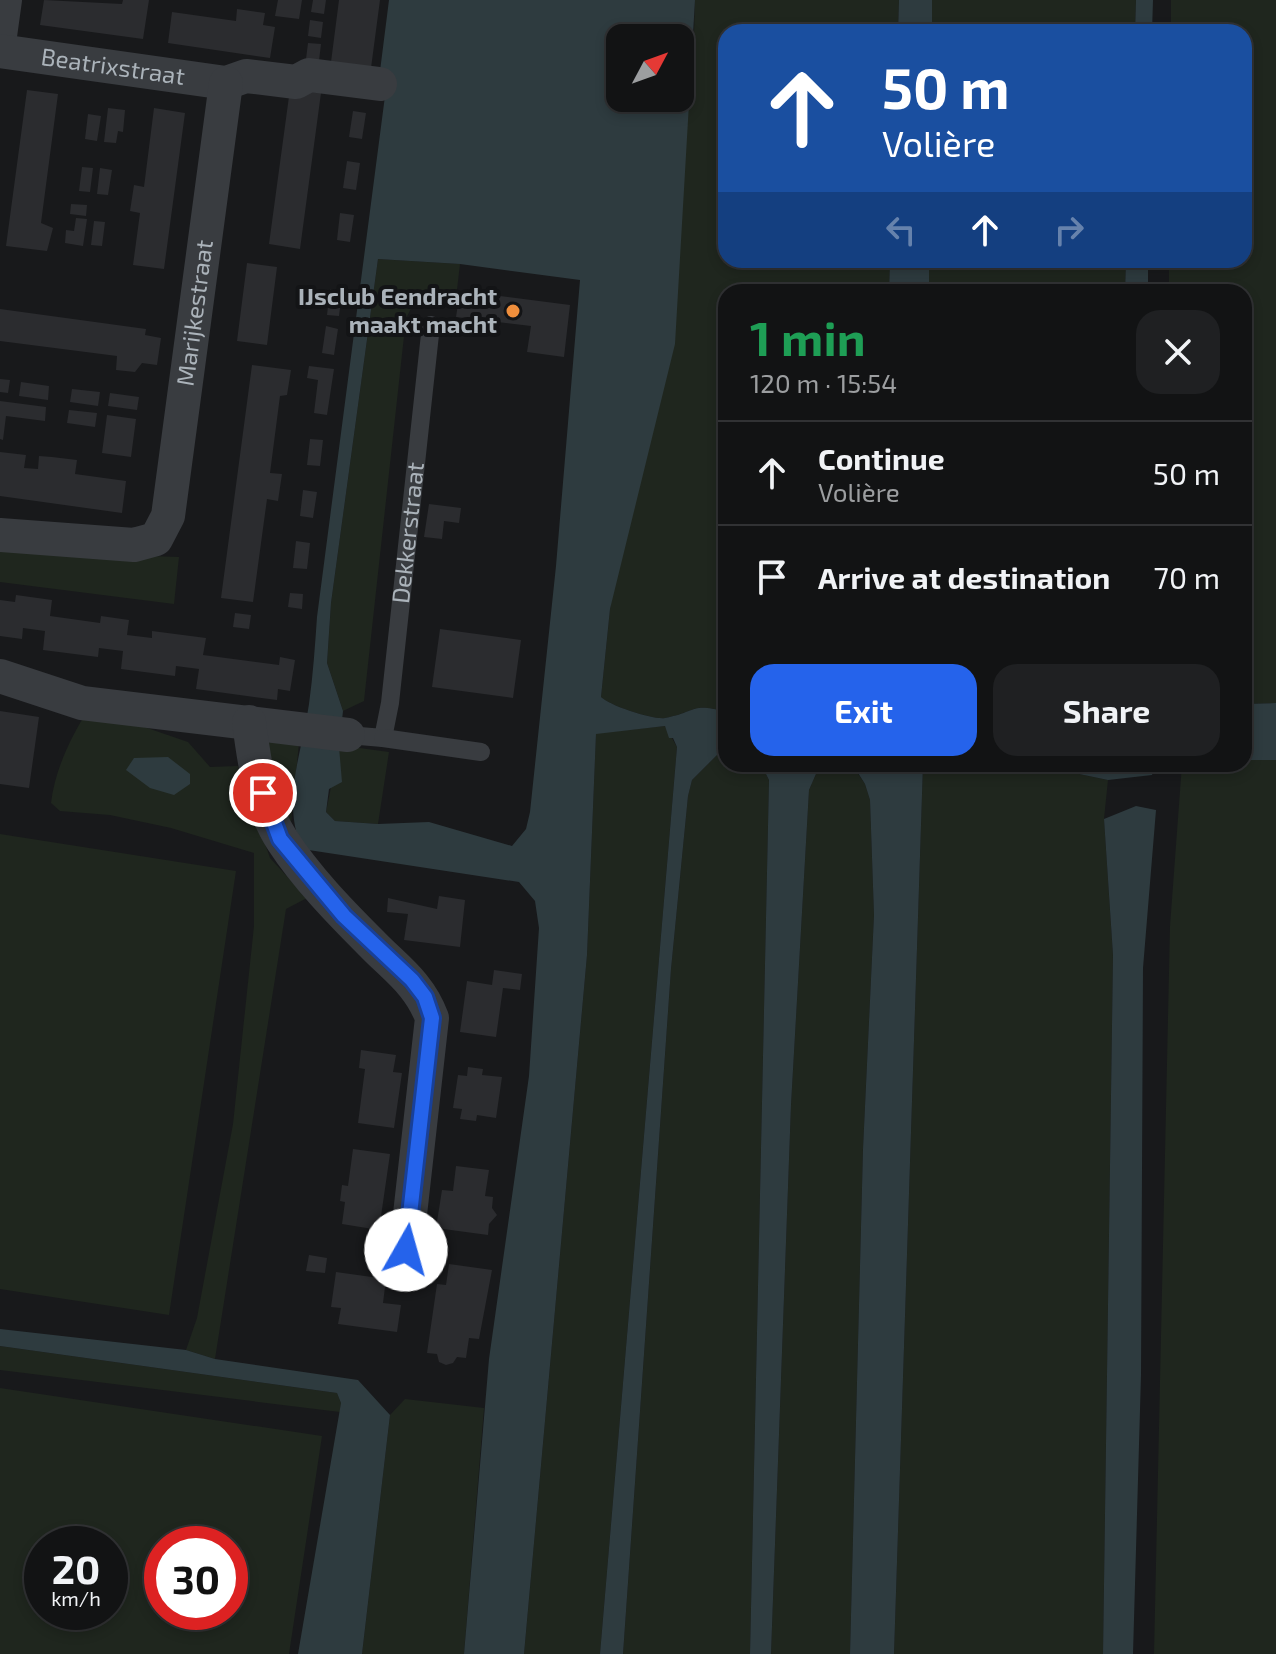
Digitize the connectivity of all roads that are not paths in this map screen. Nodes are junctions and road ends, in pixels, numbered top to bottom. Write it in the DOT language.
graph roads {
  1 [pos="5,0"];
  2 [pos="0,36"];
  3 [pos="0,51"];
  4 [pos="226,83"];
  5 [pos="380,84"];
  6 [pos="431,325"];
  7 [pos="0,535"];
  8 [pos="0,676"];
  9 [pos="249,722"];
  10 [pos="348,735"];
  11 [pos="383,738"];
  12 [pos="481,752"];
  13 [pos="417,1268"];
  1 -- 2 [label="street"];
  3 -- 4 [label="street, Beatrixstraat"];
  4 -- 5 [label="street, Beatrixstraat"];
  4 -- 7 [label="street, Marijkestraat"];
  6 -- 11 [label="lane, Dekkerstraat"];
  8 -- 9 [label="street"];
  9 -- 10 [label="street"];
  9 -- 13 [label="street"];
  10 -- 11 [label="lane"];
  11 -- 12 [label="lane"];
}
